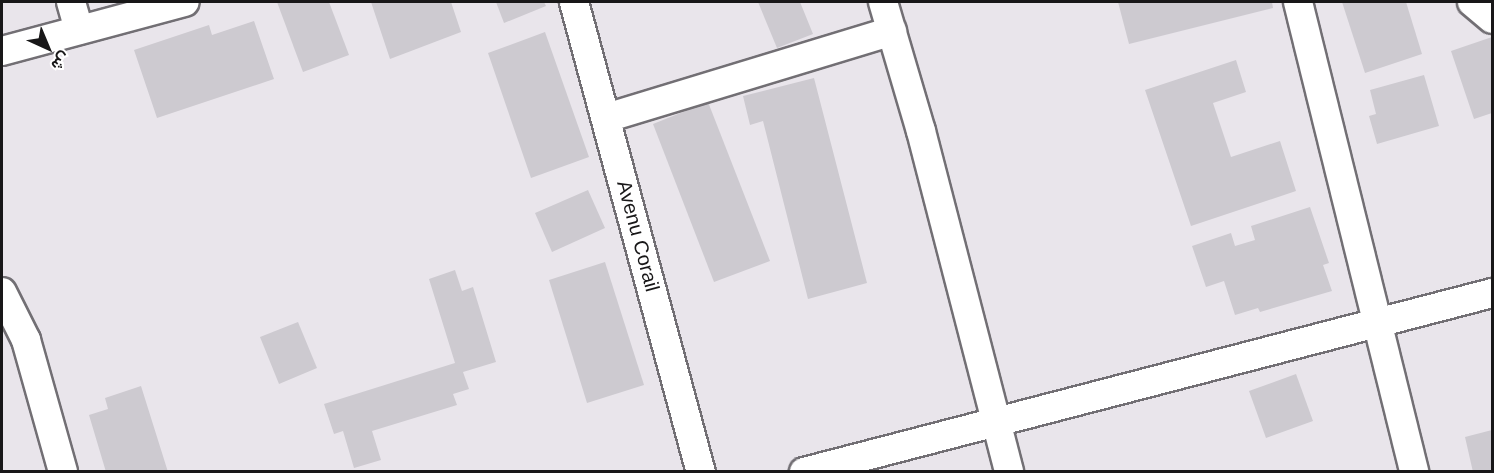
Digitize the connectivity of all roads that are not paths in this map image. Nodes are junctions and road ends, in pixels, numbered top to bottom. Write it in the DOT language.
graph roads {
  1 [pos="71,2"];
  2 [pos="185,2"];
  3 [pos="574,2"];
  4 [pos="883,2"];
  5 [pos="1299,2"];
  6 [pos="1472,2"];
  7 [pos="1492,19"];
  8 [pos="79,30"];
  9 [pos="892,31"];
  10 [pos="2,51"];
  11 [pos="606,118"];
  12 [pos="2,292"];
  13 [pos="1492,293"];
  14 [pos="1379,323"];
  15 [pos="995,421"];
  16 [pos="63,471"];
  17 [pos="701,471"];
  18 [pos="804,471"];
  19 [pos="1008,471"];
  20 [pos="1414,471"];
  1 -- 8 [label="street"];
  2 -- 8 [label="street"];
  3 -- 11 [label="street, Avenu Corail"];
  4 -- 9 [label="street"];
  5 -- 14 [label="street"];
  6 -- 7 [label="street"];
  8 -- 10 [label="street"];
  9 -- 11 [label="street"];
  9 -- 15 [label="street"];
  11 -- 17 [label="street, Avenu Corail"];
  12 -- 16 [label="street"];
  13 -- 14 [label="street"];
  14 -- 15 [label="street"];
  14 -- 20 [label="street"];
  15 -- 18 [label="street"];
  15 -- 19 [label="street"];
}
